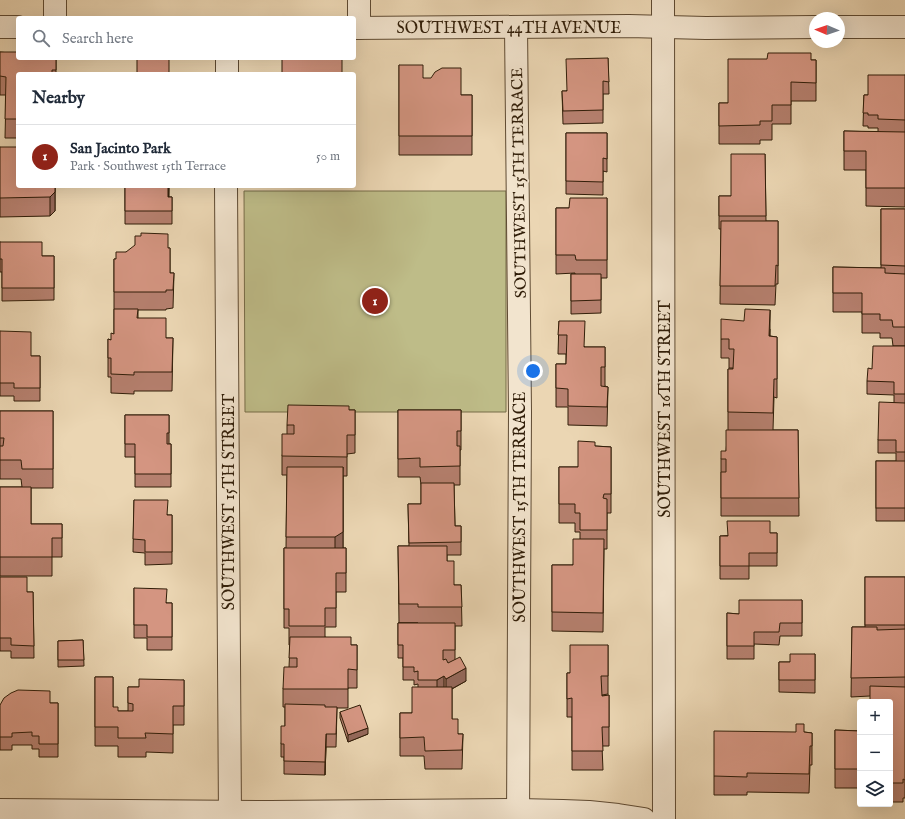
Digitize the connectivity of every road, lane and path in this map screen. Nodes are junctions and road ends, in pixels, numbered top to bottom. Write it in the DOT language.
graph roads {
  1 [pos="55,0"];
  2 [pos="359,0"];
  3 [pos="663,0"];
  4 [pos="55,16"];
  5 [pos="0,27"];
  6 [pos="16,27"];
  7 [pos="516,27"];
  8 [pos="663,27"];
  9 [pos="809,27"];
  10 [pos="845,27"];
  11 [pos="905,27"];
  12 [pos="357,28"];
  13 [pos="227,60"];
  14 [pos="227,72"];
  15 [pos="226,188"];
  16 [pos="0,810"];
  17 [pos="518,814"];
  18 [pos="230,815"];
  19 [pos="644,819"];
  20 [pos="664,819"];
  1 -- 4 [label="street"];
  2 -- 12 [label="street"];
  3 -- 8 [label="street, SOUTHWEST 16TH STREET"];
  5 -- 6 [label="street"];
  7 -- 8 [label="street, SOUTHWEST 44TH AVENUE"];
  7 -- 12 [label="street, SOUTHWEST 44TH AVENUE"];
  7 -- 17 [label="street, SOUTHWEST 15TH TERRACE"];
  8 -- 9 [label="street, SOUTHWEST 44TH AVENUE"];
  8 -- 20 [label="street, SOUTHWEST 16TH STREET"];
  10 -- 11 [label="street"];
  13 -- 14 [label="street"];
  15 -- 18 [label="street, SOUTHWEST 15TH STREET"];
  16 -- 18 [label="street"];
  17 -- 18 [label="street"];
  17 -- 19 [label="street"];
}
